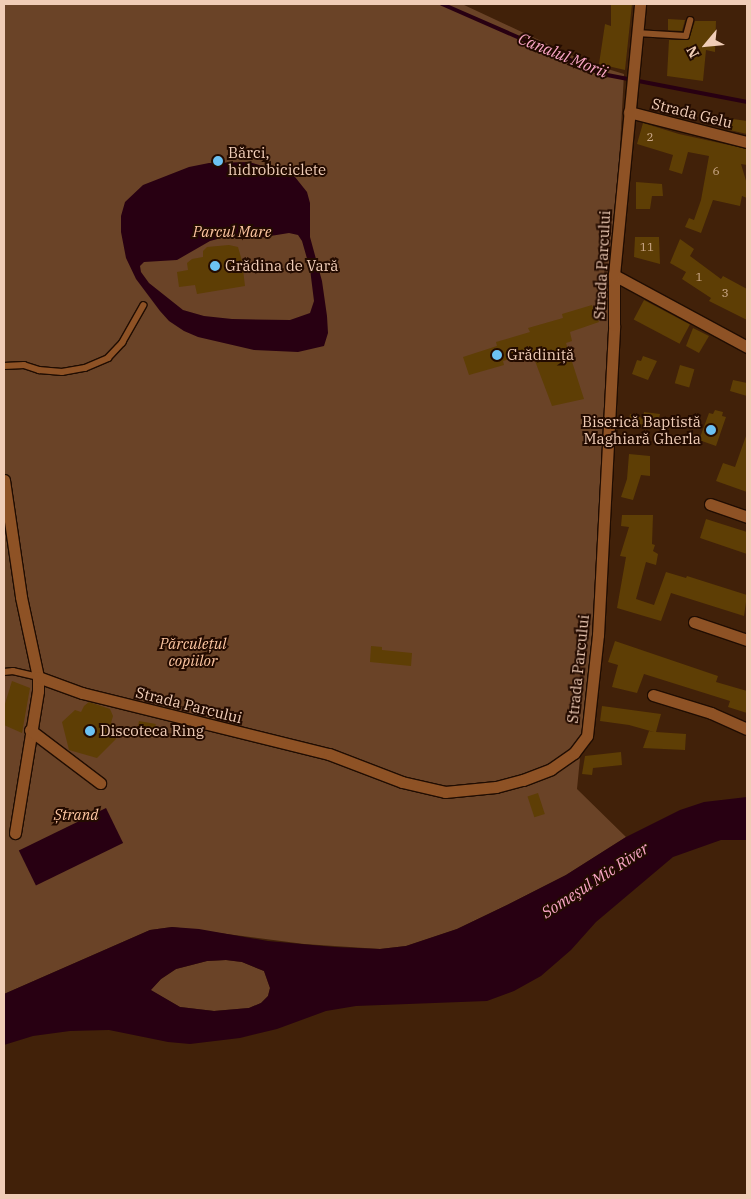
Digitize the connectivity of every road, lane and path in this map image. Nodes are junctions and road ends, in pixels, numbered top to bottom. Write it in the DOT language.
graph roads {
  1 [pos="640,4"];
  2 [pos="690,21"];
  3 [pos="637,34"];
  4 [pos="629,112"];
  5 [pos="747,142"];
  6 [pos="614,275"];
  7 [pos="143,306"];
  8 [pos="747,347"];
  9 [pos="4,366"];
  10 [pos="4,480"];
  11 [pos="710,504"];
  12 [pos="747,517"];
  13 [pos="694,622"];
  14 [pos="747,640"];
  15 [pos="4,672"];
  16 [pos="38,677"];
  17 [pos="653,695"];
  18 [pos="747,729"];
  19 [pos="30,730"];
  20 [pos="100,783"];
  21 [pos="15,833"];
  1 -- 3 [label="street, Strada Parcului"];
  2 -- 3 [label="lane"];
  3 -- 4 [label="street, Strada Parcului"];
  4 -- 5 [label="street, Strada Gelu"];
  4 -- 6 [label="street, Strada Parcului"];
  6 -- 8 [label="street"];
  6 -- 16 [label="street, Strada Parcului"];
  7 -- 9 [label="lane"];
  10 -- 16 [label="street"];
  11 -- 12 [label="street"];
  13 -- 14 [label="street"];
  15 -- 16 [label="lane"];
  16 -- 19 [label="street"];
  17 -- 18 [label="street"];
  19 -- 20 [label="street"];
  19 -- 21 [label="street"];
}
